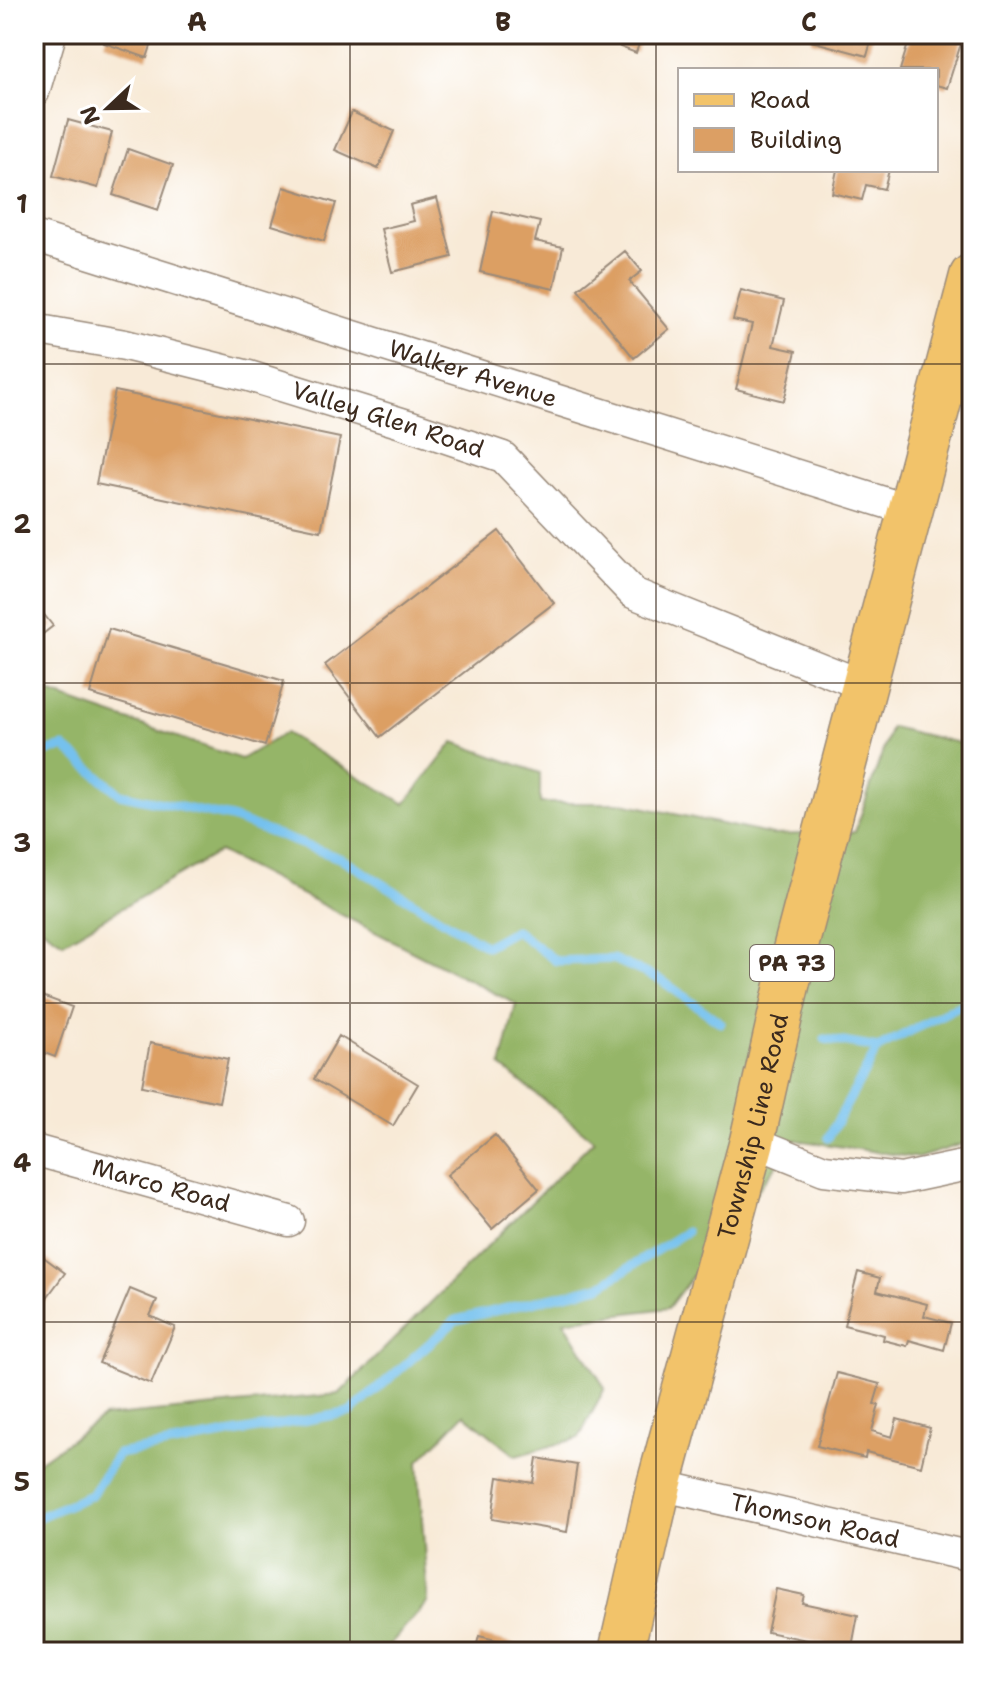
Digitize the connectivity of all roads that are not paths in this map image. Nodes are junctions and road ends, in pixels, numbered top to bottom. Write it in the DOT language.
graph roads {
  1 [pos="51,34"];
  2 [pos="34,92"];
  3 [pos="34,236"];
  4 [pos="972,276"];
  5 [pos="34,329"];
  6 [pos="912,511"];
  7 [pos="865,686"];
  8 [pos="752,1141"];
  9 [pos="34,1150"];
  10 [pos="972,1164"];
  11 [pos="289,1221"];
  12 [pos="659,1485"];
  13 [pos="972,1557"];
  14 [pos="621,1652"];
  1 -- 2 [label="street"];
  3 -- 6 [label="street, Walker Avenue"];
  4 -- 6 [label="main road, Township Line Road / PA 73"];
  5 -- 7 [label="street, Valley Glen Road"];
  6 -- 7 [label="main road, Township Line Road / PA 73"];
  7 -- 8 [label="main road, Township Line Road / PA 73"];
  8 -- 10 [label="street"];
  8 -- 12 [label="main road, Township Line Road / PA 73"];
  9 -- 11 [label="street, Marco Road"];
  12 -- 13 [label="street, Thomson Road"];
  12 -- 14 [label="main road, Township Line Road / PA 73"];
}
